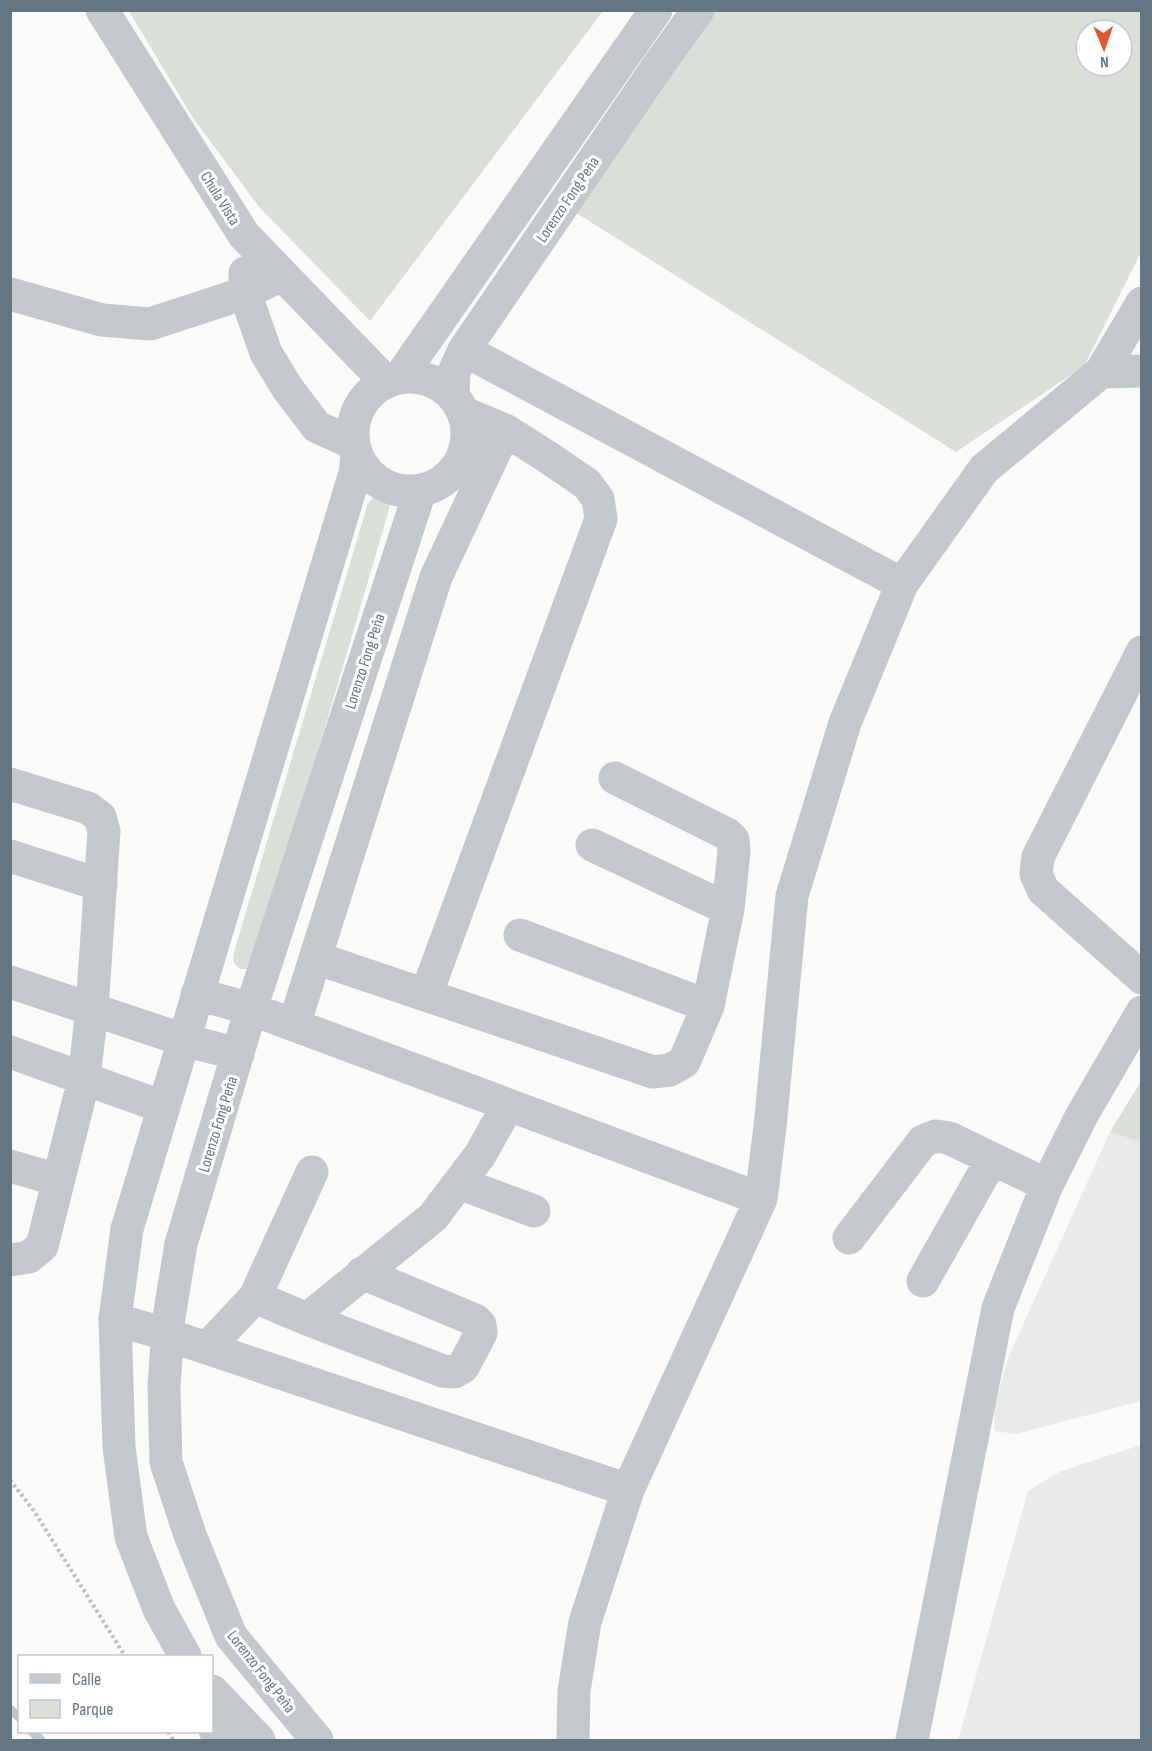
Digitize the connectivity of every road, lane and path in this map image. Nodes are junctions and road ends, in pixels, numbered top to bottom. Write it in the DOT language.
graph roads {
  1 [pos="102,10"];
  2 [pos="656,10"];
  3 [pos="698,10"];
  4 [pos="244,235"];
  5 [pos="282,275"];
  6 [pos="10,276"];
  7 [pos="245,293"];
  8 [pos="10,294"];
  9 [pos="1142,303"];
  10 [pos="47,304"];
  11 [pos="464,350"];
  12 [pos="1142,371"];
  13 [pos="1101,372"];
  14 [pos="393,380"];
  15 [pos="458,404"];
  16 [pos="505,430"];
  17 [pos="355,450"];
  18 [pos="420,491"];
  19 [pos="902,584"];
  20 [pos="1142,652"];
  21 [pos="615,778"];
  22 [pos="10,784"];
  23 [pos="592,845"];
  24 [pos="10,856"];
  25 [pos="101,885"];
  26 [pos="728,909"];
  27 [pos="520,935"];
  28 [pos="316,958"];
  29 [pos="1142,978"];
  30 [pos="10,982"];
  31 [pos="197,994"];
  32 [pos="426,995"];
  33 [pos="708,1005"];
  34 [pos="92,1009"];
  35 [pos="251,1010"];
  36 [pos="1142,1012"];
  37 [pos="294,1025"];
  38 [pos="184,1040"];
  39 [pos="10,1052"];
  40 [pos="238,1054"];
  41 [pos="84,1079"];
  42 [pos="508,1105"];
  43 [pos="163,1107"];
  44 [pos="992,1159"];
  45 [pos="10,1166"];
  46 [pos="312,1172"];
  47 [pos="58,1180"];
  48 [pos="459,1183"];
  49 [pos="1047,1185"];
  50 [pos="761,1199"];
  51 [pos="534,1211"];
  52 [pos="849,1238"];
  53 [pos="10,1260"];
  54 [pos="362,1274"];
  55 [pos="923,1281"];
  56 [pos="255,1297"];
  57 [pos="115,1319"];
  58 [pos="307,1319"];
  59 [pos="168,1335"];
  60 [pos="207,1348"];
  61 [pos="10,1480"];
  62 [pos="628,1490"];
  63 [pos="124,1655"];
  64 [pos="184,1655"];
  65 [pos="213,1692"];
  66 [pos="213,1725"];
  67 [pos="219,1740"];
  68 [pos="259,1740"];
  69 [pos="317,1740"];
  70 [pos="573,1740"];
  71 [pos="912,1740"];
  1 -- 4 [label="street, Chula Vista"];
  2 -- 14 [label="street, Lorenzo Fong Peña"];
  3 -- 11 [label="street, Lorenzo Fong Peña"];
  4 -- 5 [label="street"];
  4 -- 7 [label="street, Chula Vista"];
  5 -- 7 [label="street"];
  5 -- 14 [label="street"];
  6 -- 10 [label="street"];
  7 -- 10 [label="street"];
  7 -- 17 [label="street, Chula Vista"];
  8 -- 10 [label="street"];
  9 -- 13 [label="street"];
  11 -- 15 [label="street, Lorenzo Fong Peña"];
  11 -- 19 [label="street"];
  12 -- 13 [label="street"];
  13 -- 19 [label="street"];
  14 -- 15 [label="street"];
  14 -- 17 [label="street"];
  15 -- 16 [label="street"];
  15 -- 18 [label="street"];
  16 -- 28 [label="street"];
  16 -- 32 [label="street"];
  17 -- 18 [label="street"];
  17 -- 31 [label="street"];
  18 -- 35 [label="street, Lorenzo Fong Peña"];
  19 -- 50 [label="street"];
  20 -- 29 [label="street"];
  21 -- 26 [label="street"];
  22 -- 25 [label="street"];
  23 -- 26 [label="street"];
  24 -- 25 [label="street"];
  25 -- 34 [label="street"];
  26 -- 33 [label="street"];
  27 -- 33 [label="street"];
  28 -- 32 [label="street"];
  28 -- 37 [label="street"];
  30 -- 34 [label="street"];
  31 -- 35 [label="street"];
  31 -- 38 [label="street"];
  32 -- 33 [label="street"];
  34 -- 38 [label="street"];
  34 -- 41 [label="street"];
  35 -- 37 [label="street"];
  35 -- 40 [label="street, Lorenzo Fong Peña"];
  36 -- 49 [label="street"];
  37 -- 42 [label="street"];
  38 -- 40 [label="street"];
  38 -- 43 [label="street"];
  39 -- 41 [label="street"];
  40 -- 59 [label="street, Lorenzo Fong Peña"];
  41 -- 43 [label="street"];
  41 -- 47 [label="street"];
  42 -- 48 [label="street"];
  42 -- 50 [label="street"];
  43 -- 57 [label="street"];
  44 -- 49 [label="street"];
  44 -- 52 [label="street"];
  44 -- 55 [label="street"];
  45 -- 47 [label="street"];
  46 -- 56 [label="street"];
  47 -- 53 [label="street"];
  48 -- 51 [label="street"];
  48 -- 54 [label="street"];
  49 -- 71 [label="street"];
  50 -- 62 [label="street"];
  54 -- 58 [label="street"];
  54 -- 58 [label="street"];
  56 -- 58 [label="street"];
  56 -- 60 [label="street"];
  57 -- 59 [label="street"];
  57 -- 64 [label="street"];
  59 -- 60 [label="street"];
  59 -- 69 [label="street, Lorenzo Fong Peña"];
  60 -- 62 [label="street"];
  61 -- 63 [label="path"];
  62 -- 70 [label="street"];
  65 -- 68 [label="street"];
  66 -- 67 [label="street"];
}
